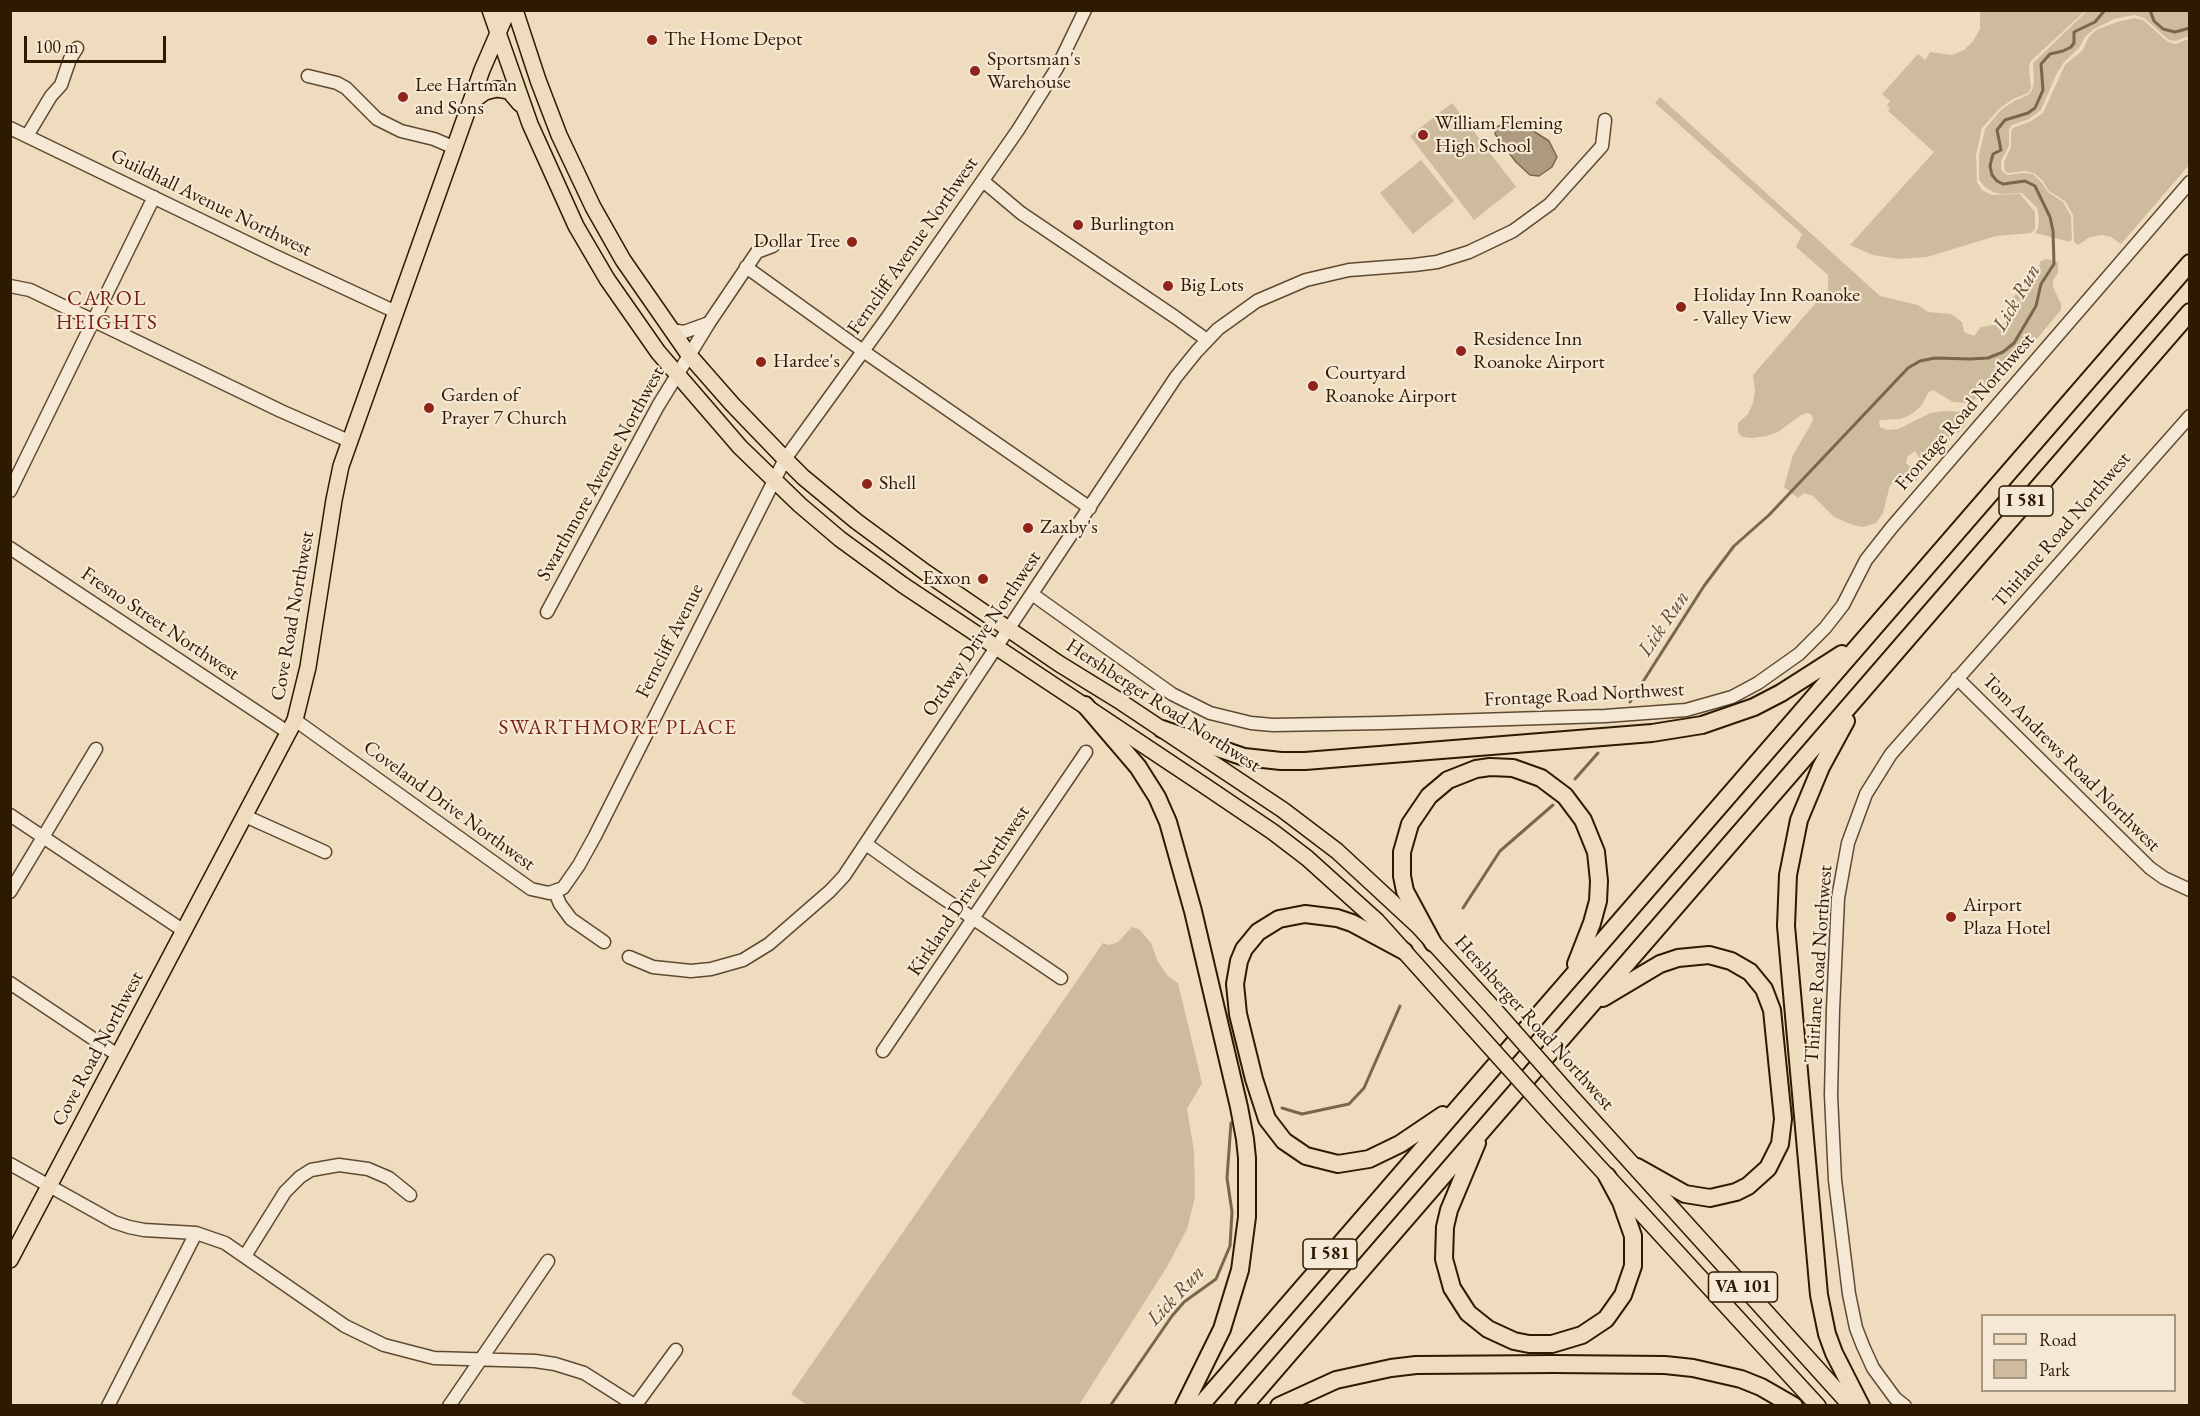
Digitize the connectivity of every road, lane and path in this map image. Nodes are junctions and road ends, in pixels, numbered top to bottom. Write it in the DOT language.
graph roads {
  1 [pos="490,10"];
  2 [pos="508,10"];
  3 [pos="515,10"];
  4 [pos="1085,10"];
  5 [pos="498,33"];
  6 [pos="77,48"];
  7 [pos="308,76"];
  8 [pos="471,103"];
  9 [pos="525,110"];
  10 [pos="1605,120"];
  11 [pos="10,128"];
  12 [pos="27,136"];
  13 [pos="454,148"];
  14 [pos="983,181"];
  15 [pos="2190,182"];
  16 [pos="154,197"];
  17 [pos="773,246"];
  18 [pos="2190,263"];
  19 [pos="746,267"];
  20 [pos="10,285"];
  21 [pos="396,312"];
  22 [pos="2190,312"];
  23 [pos="94,319"];
  24 [pos="709,322"];
  25 [pos="671,330"];
  26 [pos="1207,340"];
  27 [pos="863,351"];
  28 [pos="689,355"];
  29 [pos="677,375"];
  30 [pos="2190,416"];
  31 [pos="349,441"];
  32 [pos="784,459"];
  33 [pos="773,479"];
  34 [pos="10,491"];
  35 [pos="763,499"];
  36 [pos="1090,508"];
  37 [pos="10,548"];
  38 [pos="1032,594"];
  39 [pos="547,612"];
  40 [pos="1008,629"];
  41 [pos="1858,644"];
  42 [pos="997,647"];
  43 [pos="1957,678"];
  44 [pos="1863,692"];
  45 [pos="1084,705"];
  46 [pos="292,727"];
  47 [pos="1162,729"];
  48 [pos="96,749"];
  49 [pos="1086,753"];
  50 [pos="10,815"];
  51 [pos="245,816"];
  52 [pos="43,837"];
  53 [pos="866,843"];
  54 [pos="325,852"];
  55 [pos="2190,891"];
  56 [pos="10,892"];
  57 [pos="555,892"];
  58 [pos="974,920"];
  59 [pos="184,931"];
  60 [pos="604,942"];
  61 [pos="1433,943"];
  62 [pos="1404,951"];
  63 [pos="629,957"];
  64 [pos="1571,977"];
  65 [pos="1061,978"];
  66 [pos="10,983"];
  67 [pos="1589,1006"];
  68 [pos="883,1051"];
  69 [pos="119,1056"];
  70 [pos="1461,1103"];
  71 [pos="1483,1129"];
  72 [pos="10,1164"];
  73 [pos="1637,1167"];
  74 [pos="1606,1176"];
  75 [pos="49,1186"];
  76 [pos="410,1195"];
  77 [pos="196,1233"];
  78 [pos="245,1256"];
  79 [pos="10,1260"];
  80 [pos="548,1262"];
  81 [pos="676,1350"];
  82 [pos="481,1359"];
  83 [pos="636,1405"];
  84 [pos="108,1406"];
  85 [pos="449,1406"];
  86 [pos="1184,1406"];
  87 [pos="1200,1406"];
  88 [pos="1244,1406"];
  89 [pos="1279,1406"];
  90 [pos="1794,1406"];
  91 [pos="1818,1406"];
  92 [pos="1851,1406"];
  93 [pos="1861,1406"];
  94 [pos="1905,1406"];
  1 -- 5 [label="main road, VA 101"];
  2 -- 5 [label="main road, Cove Road Northwest"];
  3 -- 25 [label="main road, Hershberger Road Northwest / VA 101"];
  4 -- 14 [label="street, Ferncliff Avenue Northwest"];
  5 -- 8 [label="main road, Cove Road Northwest"];
  5 -- 9 [label="main road, VA 101"];
  6 -- 12 [label="street"];
  7 -- 13 [label="street"];
  8 -- 9 [label="main road"];
  8 -- 13 [label="main road, Cove Road Northwest"];
  9 -- 29 [label="main road, VA 101"];
  10 -- 26 [label="street, Ordway Drive Northwest"];
  11 -- 12 [label="street, Guildhall Avenue Northwest"];
  12 -- 16 [label="street, Guildhall Avenue Northwest"];
  13 -- 21 [label="main road, Cove Road Northwest"];
  14 -- 26 [label="street"];
  14 -- 27 [label="street, Ferncliff Avenue Northwest"];
  15 -- 38 [label="street, Frontage Road Northwest"];
  16 -- 21 [label="street, Guildhall Avenue Northwest"];
  16 -- 23 [label="street"];
  17 -- 19 [label="street, Swarthmore Avenue Northwest"];
  18 -- 41 [label="highway, I 581"];
  19 -- 24 [label="street, Swarthmore Avenue Northwest"];
  19 -- 27 [label="street"];
  20 -- 23 [label="street"];
  21 -- 31 [label="main road, Cove Road Northwest"];
  22 -- 44 [label="highway, I 581"];
  23 -- 31 [label="street"];
  23 -- 34 [label="street"];
  24 -- 25 [label="street"];
  24 -- 28 [label="street, Swarthmore Avenue Northwest"];
  25 -- 28 [label="main road, Hershberger Road Northwest / VA 101"];
  26 -- 36 [label="street, Ordway Drive Northwest"];
  27 -- 32 [label="street, Ferncliff Avenue Northwest"];
  27 -- 36 [label="street"];
  28 -- 29 [label="street, Swarthmore Avenue Northwest"];
  28 -- 32 [label="main road, Hershberger Road Northwest / VA 101"];
  29 -- 33 [label="main road, VA 101"];
  29 -- 39 [label="street, Swarthmore Avenue Northwest"];
  30 -- 43 [label="street, Thirlane Road Northwest"];
  31 -- 46 [label="main road, Cove Road Northwest"];
  32 -- 33 [label="street, Ferncliff Avenue Northwest"];
  32 -- 40 [label="main road, Hershberger Road Northwest / VA 101"];
  33 -- 35 [label="street, Ferncliff Avenue Northwest"];
  33 -- 42 [label="main road, VA 101"];
  35 -- 57 [label="street, Ferncliff Avenue"];
  36 -- 38 [label="street, Ordway Drive Northwest"];
  37 -- 46 [label="street, Fresno Street Northwest"];
  38 -- 40 [label="street, Ordway Drive Northwest"];
  40 -- 42 [label="street, Ordway Drive Northwest"];
  40 -- 47 [label="main road, Hershberger Road Northwest / VA 101"];
  41 -- 47 [label="highway"];
  41 -- 64 [label="highway, I 581"];
  42 -- 45 [label="main road, VA 101"];
  42 -- 53 [label="street, Ordway Drive Northwest"];
  43 -- 55 [label="street, Tom Andrews Road Northwest"];
  43 -- 94 [label="street, Thirlane Road Northwest"];
  44 -- 67 [label="highway, I 581"];
  44 -- 93 [label="highway"];
  45 -- 62 [label="main road, VA 101"];
  45 -- 86 [label="highway"];
  46 -- 51 [label="main road, Cove Road Northwest"];
  46 -- 57 [label="street, Coveland Drive Northwest"];
  47 -- 61 [label="main road, Hershberger Road Northwest / VA 101"];
  48 -- 52 [label="street"];
  49 -- 58 [label="street, Kirkland Drive Northwest"];
  50 -- 52 [label="street"];
  51 -- 54 [label="street"];
  51 -- 59 [label="main road, Cove Road Northwest"];
  52 -- 56 [label="street"];
  52 -- 59 [label="street"];
  53 -- 58 [label="street"];
  53 -- 63 [label="street, Ordway Drive Northwest"];
  57 -- 60 [label="street"];
  58 -- 65 [label="street"];
  58 -- 68 [label="street, Kirkland Drive Northwest"];
  59 -- 69 [label="main road, Cove Road Northwest"];
  61 -- 64 [label="highway"];
  61 -- 73 [label="main road, Hershberger Road Northwest / VA 101, bridge"];
  62 -- 70 [label="highway"];
  62 -- 74 [label="main road, VA 101, bridge"];
  64 -- 70 [label="highway, I 581"];
  66 -- 69 [label="street"];
  67 -- 71 [label="highway, I 581"];
  67 -- 73 [label="highway"];
  69 -- 75 [label="main road, Cove Road Northwest"];
  70 -- 87 [label="highway, I 581"];
  71 -- 74 [label="highway"];
  71 -- 88 [label="highway, I 581"];
  72 -- 75 [label="street"];
  73 -- 92 [label="main road, Hershberger Road Northwest / VA 101"];
  74 -- 91 [label="main road, VA 101"];
  75 -- 77 [label="street"];
  75 -- 79 [label="main road, Cove Road Northwest"];
  76 -- 78 [label="street"];
  77 -- 78 [label="street"];
  77 -- 84 [label="street"];
  78 -- 82 [label="street"];
  80 -- 82 [label="street"];
  81 -- 83 [label="street"];
  82 -- 83 [label="street"];
  82 -- 85 [label="street"];
  89 -- 90 [label="highway"];
}
